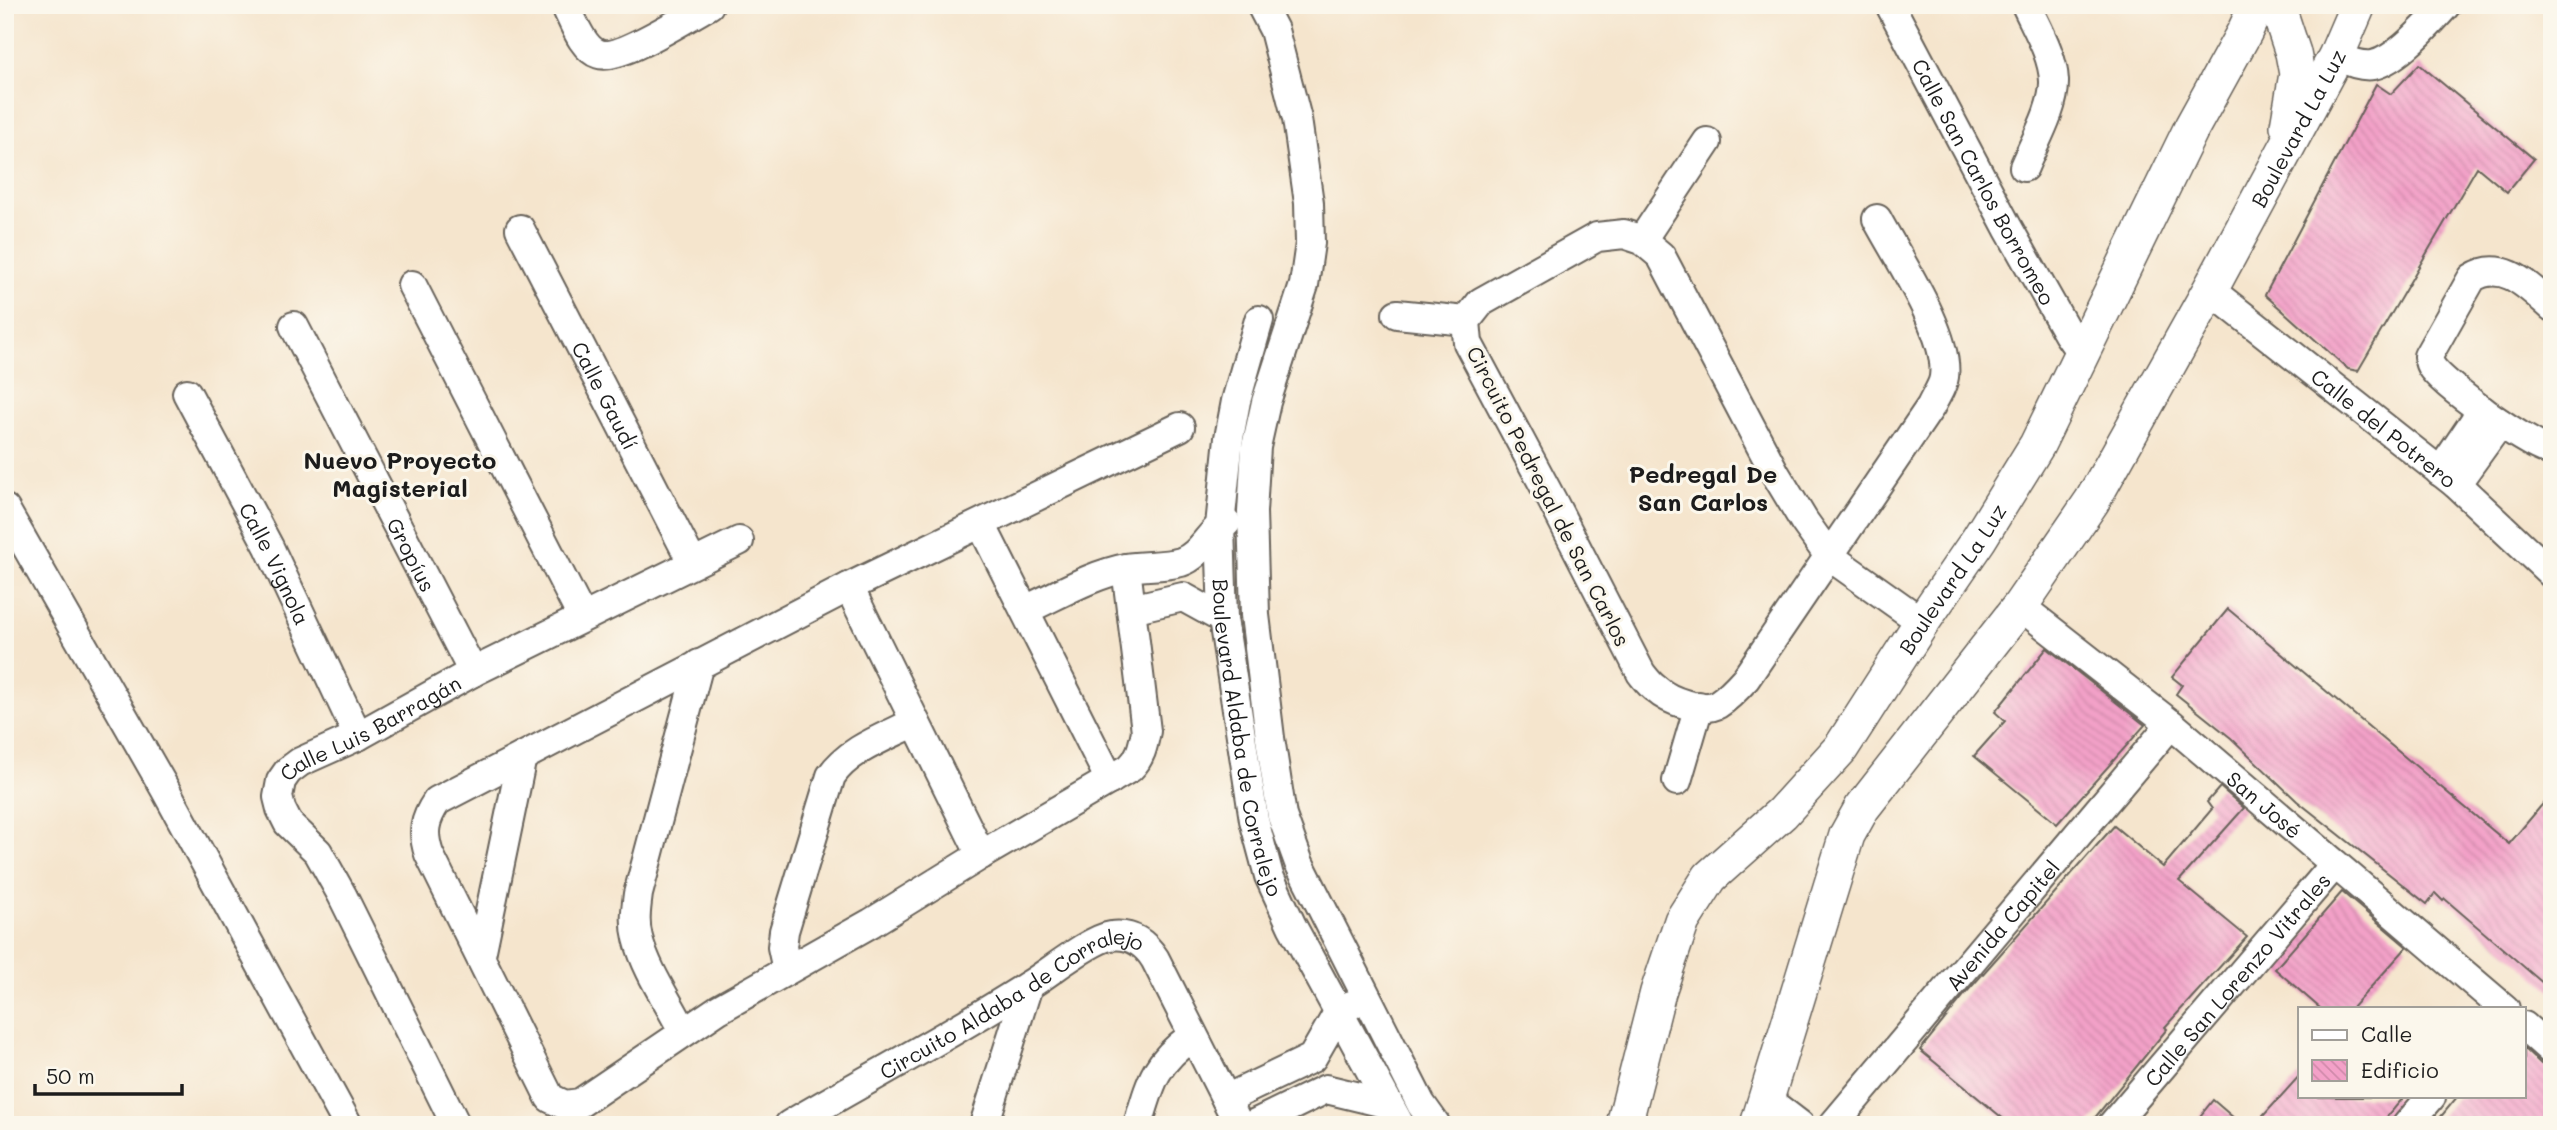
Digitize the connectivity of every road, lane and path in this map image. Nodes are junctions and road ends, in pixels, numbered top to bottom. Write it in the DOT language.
graph roads {
  1 [pos="565,5"];
  2 [pos="709,5"];
  3 [pos="1261,5"];
  4 [pos="1890,5"];
  5 [pos="2026,5"];
  6 [pos="2358,5"];
  7 [pos="2423,5"];
  8 [pos="2446,5"];
  9 [pos="2246,14"];
  10 [pos="2281,20"];
  11 [pos="2399,51"];
  12 [pos="2336,56"];
  13 [pos="1707,142"];
  14 [pos="2282,156"];
  15 [pos="2024,167"];
  16 [pos="1877,219"];
  17 [pos="520,229"];
  18 [pos="1642,240"];
  19 [pos="412,285"];
  20 [pos="2210,290"];
  21 [pos="2552,307"];
  22 [pos="1397,314"];
  23 [pos="1259,320"];
  24 [pos="1466,321"];
  25 [pos="294,326"];
  26 [pos="2082,354"];
  27 [pos="187,393"];
  28 [pos="2491,416"];
  29 [pos="1180,427"];
  30 [pos="2552,451"];
  31 [pos="2448,478"];
  32 [pos="5,509"];
  33 [pos="1252,512"];
  34 [pos="981,524"];
  35 [pos="1220,526"];
  36 [pos="739,541"];
  37 [pos="1829,556"];
  38 [pos="692,562"];
  39 [pos="1181,562"];
  40 [pos="1126,568"];
  41 [pos="2552,574"];
  42 [pos="849,587"];
  43 [pos="1183,597"];
  44 [pos="2020,606"];
  45 [pos="1131,609"];
  46 [pos="1025,610"];
  47 [pos="582,617"];
  48 [pos="1223,619"];
  49 [pos="1922,622"];
  50 [pos="699,664"];
  51 [pos="473,672"];
  52 [pos="1699,706"];
  53 [pos="915,722"];
  54 [pos="2171,723"];
  55 [pos="358,736"];
  56 [pos="1842,748"];
  57 [pos="522,757"];
  58 [pos="1886,778"];
  59 [pos="1110,780"];
  60 [pos="1677,781"];
  61 [pos="981,855"];
  62 [pos="2335,864"];
  63 [pos="481,955"];
  64 [pos="787,970"];
  65 [pos="1028,986"];
  66 [pos="1366,998"];
  67 [pos="2503,1007"];
  68 [pos="1339,1011"];
  69 [pos="2526,1028"];
  70 [pos="683,1031"];
  71 [pos="1192,1036"];
  72 [pos="2552,1051"];
  73 [pos="1312,1058"];
  74 [pos="1326,1089"];
  75 [pos="2430,1098"];
  76 [pos="1226,1099"];
  77 [pos="1762,1112"];
  78 [pos="1394,1114"];
  79 [pos="348,1125"];
  80 [pos="456,1125"];
  81 [pos="789,1125"];
  82 [pos="984,1125"];
  83 [pos="1138,1125"];
  84 [pos="1239,1125"];
  85 [pos="1252,1125"];
  86 [pos="1436,1125"];
  87 [pos="1623,1125"];
  88 [pos="1800,1125"];
  89 [pos="1833,1125"];
  90 [pos="2112,1125"];
  91 [pos="2407,1125"];
  1 -- 2 [label="street"];
  3 -- 33 [label="street, Boulevard Aldaba de Corralejo"];
  4 -- 26 [label="street, Calle San Carlos Borromeo"];
  5 -- 15 [label="street"];
  6 -- 12 [label="main road, Boulevard La Luz"];
  7 -- 11 [label="street"];
  8 -- 11 [label="street"];
  9 -- 10 [label="main road"];
  9 -- 26 [label="main road, Boulevard La Luz"];
  10 -- 12 [label="main road"];
  10 -- 14 [label="main road"];
  11 -- 12 [label="street"];
  12 -- 14 [label="main road, Boulevard La Luz"];
  13 -- 18 [label="street"];
  14 -- 20 [label="main road, Boulevard La Luz"];
  16 -- 37 [label="street"];
  17 -- 38 [label="street, Calle Gaudí"];
  18 -- 24 [label="street, Circuito Pedregal de San Carlos"];
  18 -- 37 [label="street"];
  19 -- 47 [label="street"];
  20 -- 31 [label="street, Calle del Potrero"];
  20 -- 44 [label="main road, Boulevard La Luz"];
  21 -- 28 [label="street"];
  22 -- 24 [label="street"];
  23 -- 35 [label="street, Boulevard Aldaba de Corralejo"];
  24 -- 52 [label="street, Circuito Pedregal de San Carlos"];
  25 -- 51 [label="street, Gropíus"];
  26 -- 49 [label="main road, Boulevard La Luz"];
  27 -- 55 [label="street, Calle Vignola"];
  28 -- 30 [label="street"];
  28 -- 31 [label="street"];
  29 -- 34 [label="street"];
  31 -- 41 [label="street, Calle del Potrero"];
  32 -- 79 [label="street"];
  33 -- 35 [label="street"];
  33 -- 66 [label="street, Boulevard Aldaba de Corralejo"];
  34 -- 42 [label="street"];
  34 -- 46 [label="street"];
  35 -- 39 [label="street"];
  35 -- 48 [label="street, Boulevard Aldaba de Corralejo"];
  36 -- 38 [label="street, Calle Luis Barragán"];
  37 -- 49 [label="street"];
  37 -- 52 [label="street"];
  38 -- 47 [label="street, Calle Luis Barragán"];
  39 -- 40 [label="street"];
  39 -- 43 [label="street"];
  40 -- 45 [label="street"];
  40 -- 46 [label="street"];
  42 -- 50 [label="street"];
  42 -- 53 [label="street"];
  43 -- 45 [label="street"];
  43 -- 48 [label="street"];
  44 -- 54 [label="street, San José"];
  44 -- 58 [label="main road, Boulevard La Luz"];
  45 -- 59 [label="street"];
  46 -- 59 [label="street"];
  47 -- 51 [label="street, Calle Luis Barragán"];
  48 -- 68 [label="street, Boulevard Aldaba de Corralejo"];
  49 -- 56 [label="main road, Boulevard La Luz"];
  50 -- 57 [label="street"];
  50 -- 70 [label="street"];
  51 -- 55 [label="street, Calle Luis Barragán"];
  52 -- 60 [label="street"];
  53 -- 61 [label="street"];
  53 -- 64 [label="street"];
  54 -- 62 [label="street, San José"];
  54 -- 89 [label="street, Avenida Capitel"];
  55 -- 80 [label="street, Calle Luis Barragán"];
  56 -- 58 [label="main road"];
  56 -- 87 [label="main road, Boulevard La Luz"];
  57 -- 63 [label="street"];
  57 -- 63 [label="street"];
  58 -- 77 [label="main road, Boulevard La Luz"];
  59 -- 61 [label="street"];
  61 -- 64 [label="street"];
  62 -- 67 [label="street, San José"];
  62 -- 90 [label="street, Calle San Lorenzo Vitrales"];
  63 -- 70 [label="street"];
  64 -- 70 [label="street"];
  65 -- 71 [label="street, Circuito Aldaba de Corralejo"];
  65 -- 81 [label="street, Circuito Aldaba de Corralejo"];
  65 -- 82 [label="street"];
  66 -- 68 [label="street"];
  66 -- 86 [label="street, Boulevard Aldaba de Corralejo"];
  68 -- 73 [label="street"];
  68 -- 78 [label="street, Boulevard Aldaba de Corralejo"];
  69 -- 72 [label="street"];
  71 -- 76 [label="street, Circuito Aldaba de Corralejo"];
  71 -- 83 [label="street"];
  73 -- 74 [label="street"];
  73 -- 76 [label="street"];
  74 -- 78 [label="street"];
  74 -- 85 [label="street"];
  75 -- 91 [label="street"];
  76 -- 84 [label="street, Circuito Aldaba de Corralejo"];
  77 -- 88 [label="street"];
}
